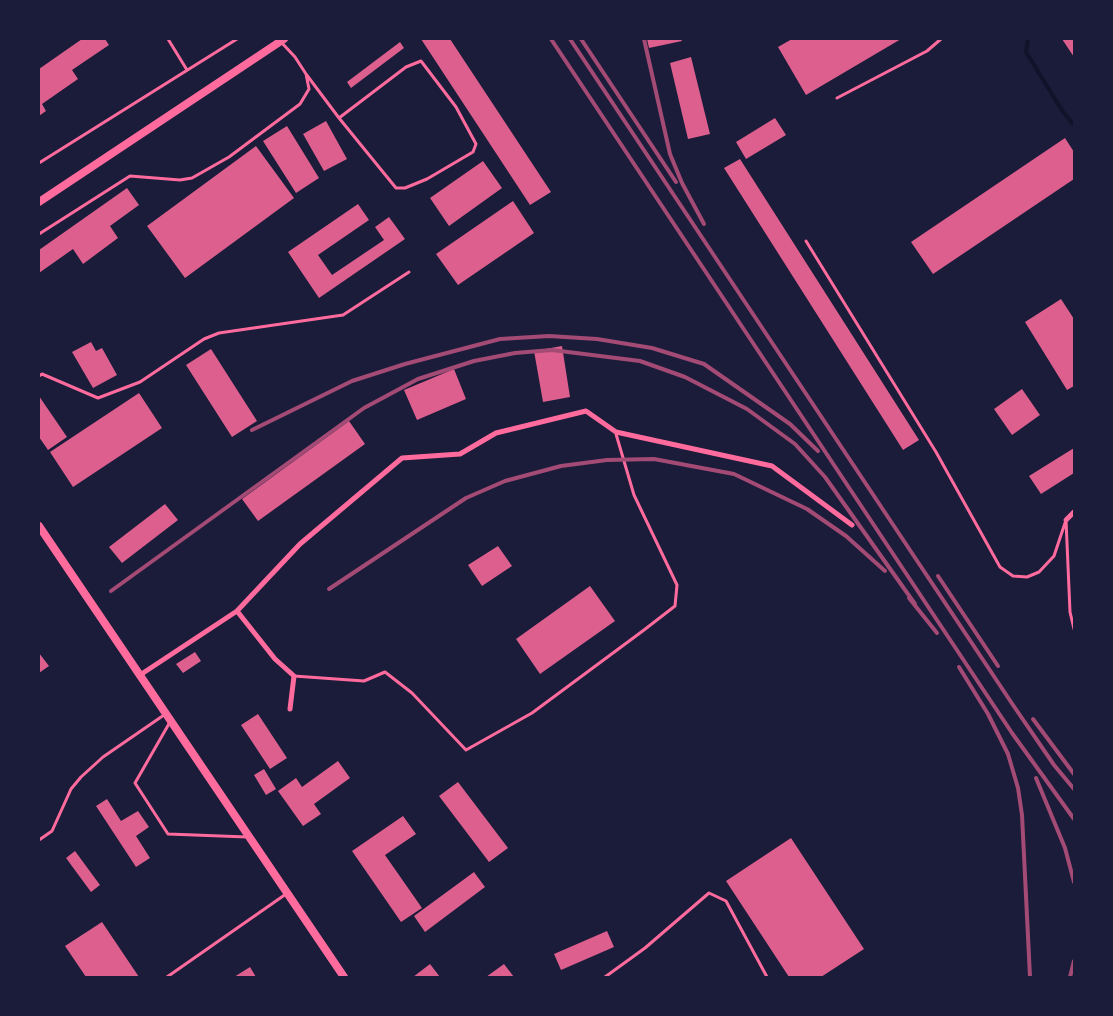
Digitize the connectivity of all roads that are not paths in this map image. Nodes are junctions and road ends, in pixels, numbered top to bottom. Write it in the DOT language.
graph roads {
  1 [pos="168,39"];
  2 [pos="237,39"];
  3 [pos="279,39"];
  4 [pos="284,39"];
  5 [pos="942,39"];
  6 [pos="188,70"];
  7 [pos="306,74"];
  8 [pos="837,98"];
  9 [pos="339,118"];
  10 [pos="39,163"];
  11 [pos="39,202"];
  12 [pos="39,234"];
  13 [pos="806,241"];
  14 [pos="409,272"];
  15 [pos="39,376"];
  16 [pos="616,432"];
  17 [pos="1074,512"];
  18 [pos="1066,520"];
  19 [pos="852,525"];
  20 [pos="39,526"];
  21 [pos="237,610"];
  22 [pos="1074,629"];
  23 [pos="140,675"];
  24 [pos="294,676"];
  25 [pos="290,709"];
  26 [pos="168,717"];
  27 [pos="251,838"];
  28 [pos="39,840"];
  29 [pos="288,893"];
  30 [pos="166,977"];
  31 [pos="344,977"];
  32 [pos="605,977"];
  33 [pos="767,977"];
  1 -- 6 [label="lane"];
  2 -- 6 [label="lane"];
  3 -- 7 [label="lane"];
  4 -- 11 [label="main road"];
  5 -- 8 [label="lane"];
  6 -- 10 [label="lane"];
  7 -- 9 [label="lane"];
  7 -- 12 [label="lane"];
  9 -- 9 [label="lane"];
  13 -- 18 [label="lane"];
  14 -- 15 [label="lane"];
  16 -- 19 [label="street"];
  16 -- 21 [label="street"];
  16 -- 24 [label="lane"];
  17 -- 18 [label="street"];
  18 -- 22 [label="lane"];
  20 -- 23 [label="main road"];
  21 -- 23 [label="street"];
  21 -- 24 [label="street"];
  23 -- 26 [label="main road"];
  24 -- 25 [label="street"];
  26 -- 27 [label="main road"];
  26 -- 27 [label="lane"];
  26 -- 28 [label="lane"];
  27 -- 29 [label="main road"];
  29 -- 30 [label="lane"];
  29 -- 31 [label="main road"];
  32 -- 33 [label="lane"];
}
